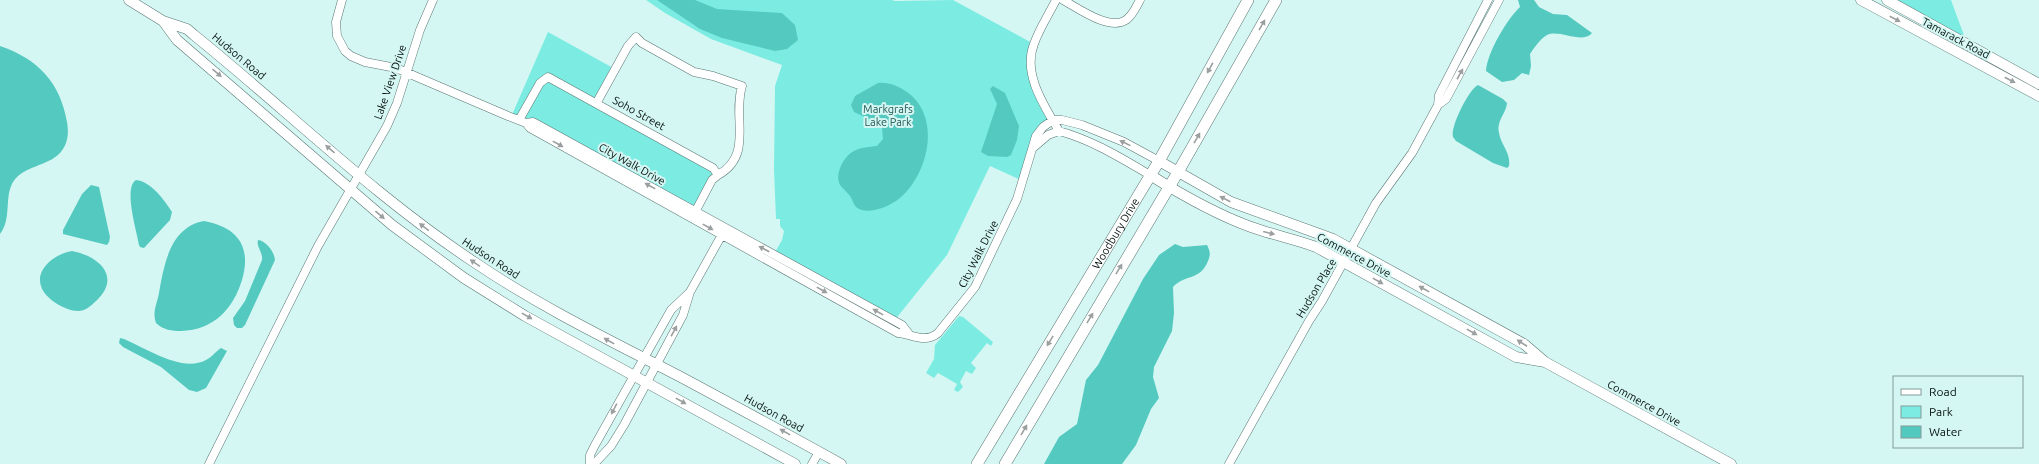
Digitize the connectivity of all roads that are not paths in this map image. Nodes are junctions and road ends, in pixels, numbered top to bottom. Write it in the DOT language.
graph roads {
  1 [pos="129,0"];
  2 [pos="342,0"];
  3 [pos="433,0"];
  4 [pos="1056,0"];
  5 [pos="1063,0"];
  6 [pos="1140,0"];
  7 [pos="1248,0"];
  8 [pos="1276,0"];
  9 [pos="1488,0"];
  10 [pos="1499,0"];
  11 [pos="1861,0"];
  12 [pos="1887,0"];
  13 [pos="163,21"];
  14 [pos="407,74"];
  15 [pos="2039,84"];
  16 [pos="2039,96"];
  17 [pos="597,102"];
  18 [pos="1438,105"];
  19 [pos="1053,120"];
  20 [pos="523,121"];
  21 [pos="1059,131"];
  22 [pos="1034,147"];
  23 [pos="1159,161"];
  24 [pos="1178,172"];
  25 [pos="359,174"];
  26 [pos="718,175"];
  27 [pos="1150,175"];
  28 [pos="1169,186"];
  29 [pos="350,190"];
  30 [pos="693,214"];
  31 [pos="724,231"];
  32 [pos="1351,249"];
  33 [pos="1344,262"];
  34 [pos="690,292"];
  35 [pos="643,359"];
  36 [pos="1545,362"];
  37 [pos="656,365"];
  38 [pos="634,375"];
  39 [pos="647,383"];
  40 [pos="819,452"];
  41 [pos="209,464"];
  42 [pos="590,464"];
  43 [pos="594,464"];
  44 [pos="795,464"];
  45 [pos="812,464"];
  46 [pos="841,464"];
  47 [pos="977,464"];
  48 [pos="1005,464"];
  49 [pos="1229,464"];
  50 [pos="1731,464"];
  1 -- 13 [label="street, Hudson Road"];
  2 -- 14 [label="street, City Walk Drive"];
  3 -- 14 [label="street, Lake View Drive"];
  4 -- 19 [label="street"];
  5 -- 6 [label="street"];
  7 -- 23 [label="main road, Woodbury Drive, one-way"];
  24 -- 8 [label="main road, Woodbury Drive, one-way"];
  9 -- 18 [label="street, Hudson Place"];
  18 -- 10 [label="street, Hudson Place, one-way"];
  11 -- 16 [label="street, Tamarack Road, one-way"];
  12 -- 15 [label="street, Tamarack Road"];
  25 -- 13 [label="street, Hudson Road, one-way"];
  13 -- 29 [label="street, Hudson Road, one-way"];
  14 -- 20 [label="street, City Walk Drive"];
  14 -- 25 [label="street, Lake View Drive"];
  17 -- 20 [label="street, Soho Street"];
  17 -- 26 [label="street, Soho Street"];
  17 -- 26 [label="street"];
  18 -- 32 [label="street, Hudson Place"];
  19 -- 21 [label="street"];
  19 -- 22 [label="street, City Walk Drive"];
  23 -- 19 [label="street, one-way"];
  20 -- 30 [label="street, City Walk Drive"];
  21 -- 22 [label="street"];
  21 -- 27 [label="street"];
  22 -- 31 [label="street, City Walk Drive"];
  23 -- 24 [label="street, Commerce Drive"];
  23 -- 27 [label="main road, Woodbury Drive"];
  24 -- 28 [label="main road, Woodbury Drive"];
  32 -- 24 [label="street, Commerce Drive, one-way"];
  25 -- 29 [label="street, Lake View Drive"];
  35 -- 25 [label="street, Hudson Road, one-way"];
  26 -- 30 [label="street"];
  27 -- 28 [label="street, Commerce Drive"];
  27 -- 47 [label="main road, Woodbury Drive, one-way"];
  28 -- 33 [label="street, Commerce Drive, one-way"];
  48 -- 28 [label="main road, Woodbury Drive, one-way"];
  29 -- 38 [label="street, Hudson Road, one-way"];
  29 -- 41 [label="street, Lake View Drive"];
  30 -- 31 [label="street, City Walk Drive"];
  31 -- 34 [label="street"];
  32 -- 33 [label="street, Hudson Place"];
  36 -- 32 [label="street, Commerce Drive, one-way"];
  33 -- 36 [label="street, Commerce Drive, one-way"];
  33 -- 49 [label="street, Hudson Place"];
  34 -- 35 [label="street"];
  37 -- 34 [label="street, one-way"];
  35 -- 37 [label="street, Hudson Road"];
  35 -- 38 [label="street"];
  36 -- 50 [label="street, Commerce Drive"];
  37 -- 39 [label="street"];
  40 -- 37 [label="street, Hudson Road, one-way"];
  38 -- 39 [label="street, Hudson Road"];
  38 -- 42 [label="street, one-way"];
  39 -- 43 [label="street"];
  39 -- 44 [label="street, Hudson Road, one-way"];
  40 -- 45 [label="street"];
  40 -- 46 [label="street, Hudson Road"];
}
